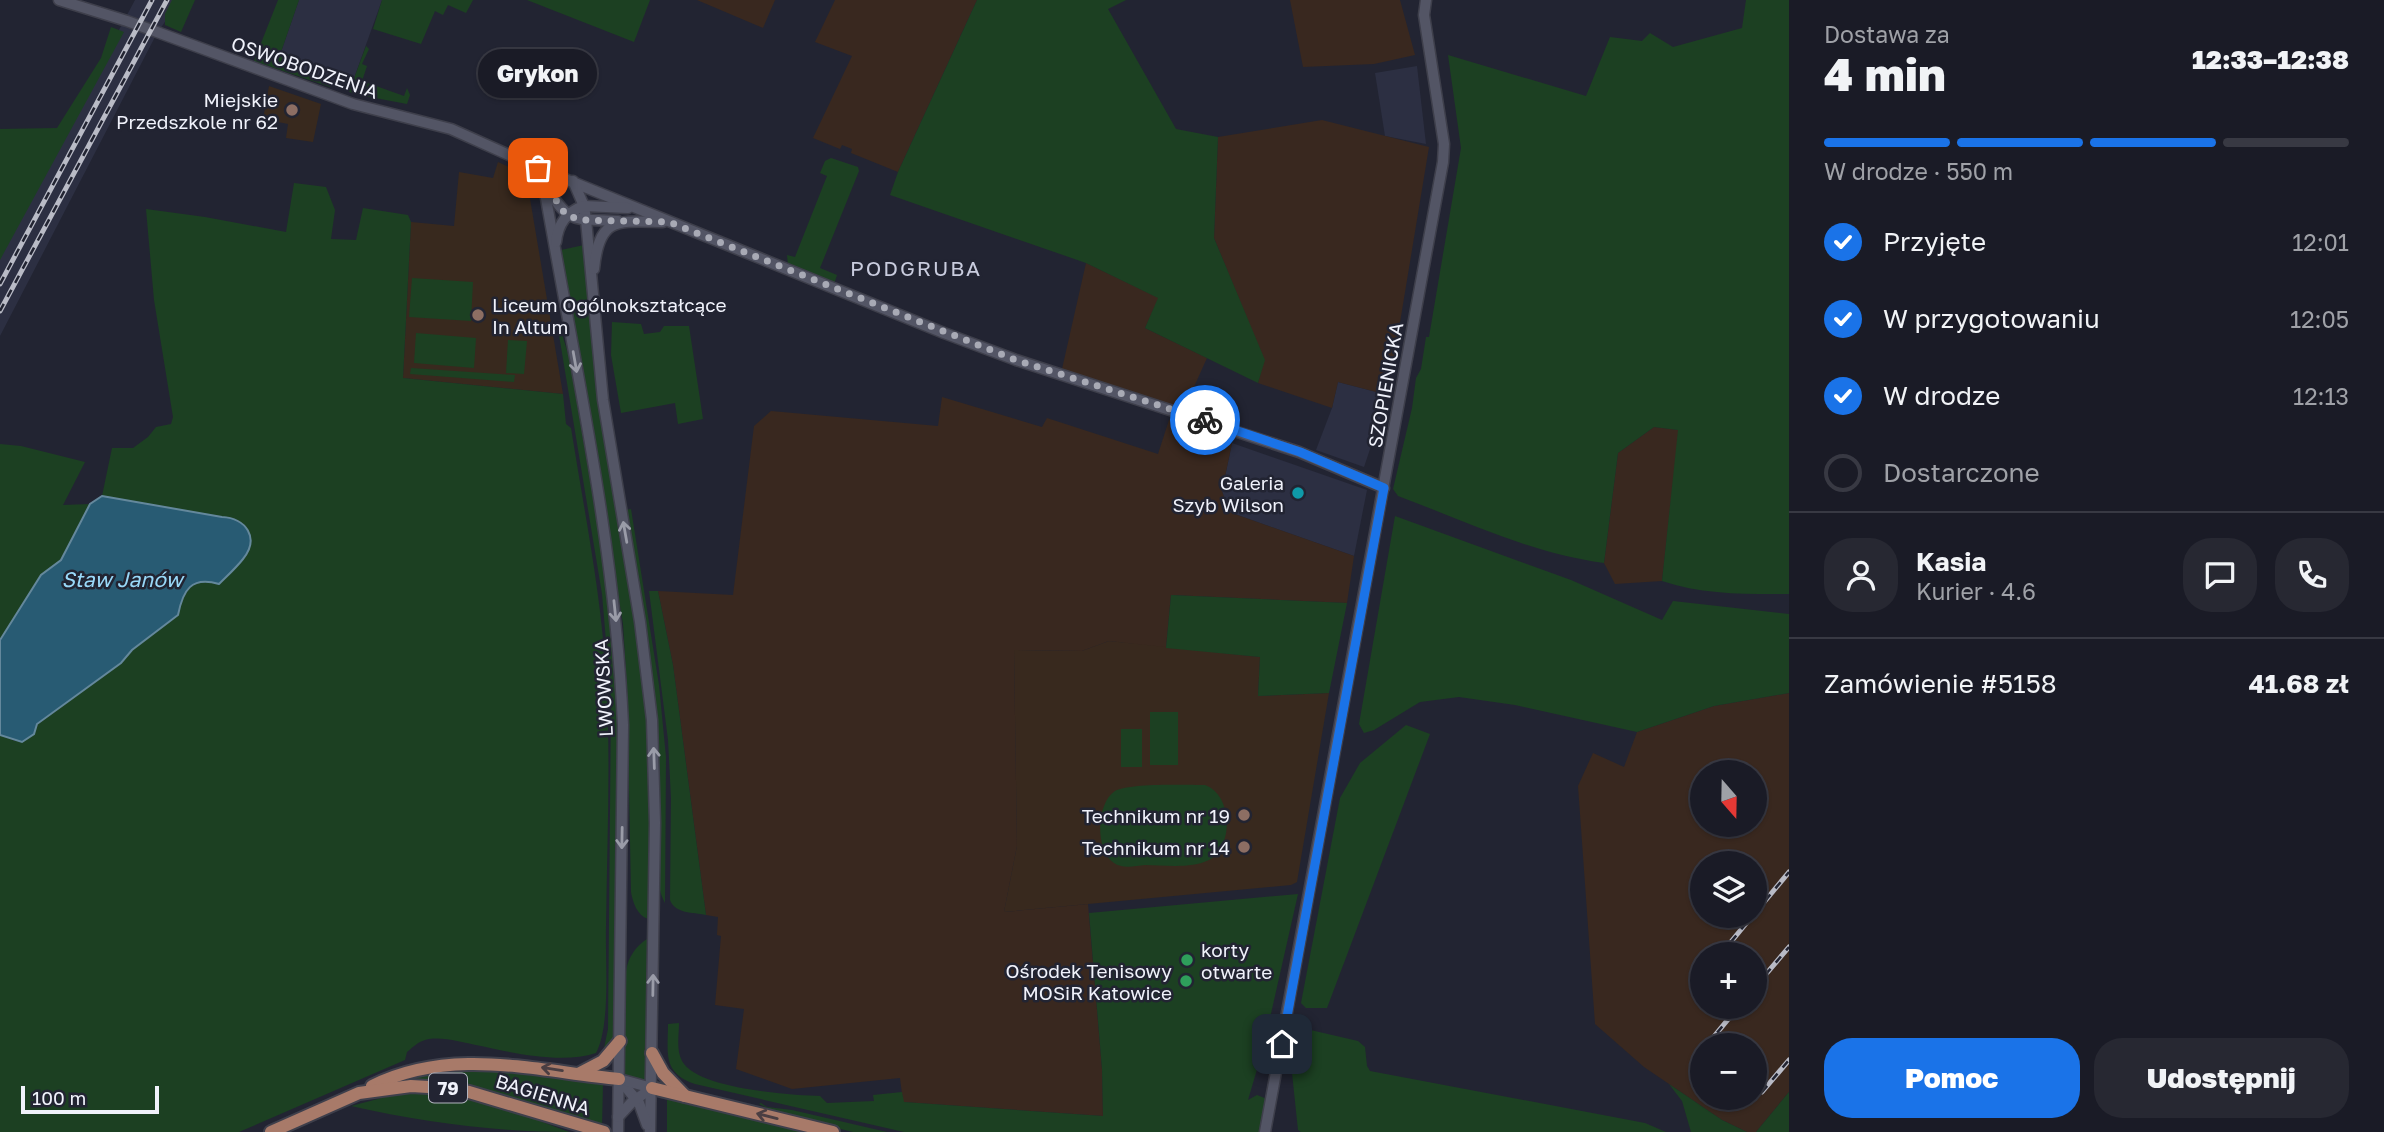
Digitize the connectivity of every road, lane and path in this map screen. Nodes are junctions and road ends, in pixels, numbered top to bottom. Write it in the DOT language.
graph roads {
  1 [pos="60,0"];
  2 [pos="1417,0"];
  3 [pos="1426,0"];
  4 [pos="1424,15"];
  5 [pos="538,168"];
  6 [pos="543,181"];
  7 [pos="573,181"];
  8 [pos="584,206"];
  9 [pos="636,208"];
  10 [pos="566,215"];
  11 [pos="586,220"];
  12 [pos="623,221"];
  13 [pos="669,222"];
  14 [pos="556,246"];
  15 [pos="593,287"];
  16 [pos="1384,488"];
  17 [pos="620,1041"];
  18 [pos="652,1054"];
  19 [pos="579,1074"];
  20 [pos="619,1079"];
  21 [pos="652,1088"];
  22 [pos="359,1093"];
  23 [pos="685,1097"];
  24 [pos="636,1101"];
  25 [pos="618,1116"];
  26 [pos="271,1132"];
  27 [pos="604,1132"];
  28 [pos="618,1132"];
  29 [pos="649,1132"];
  30 [pos="833,1132"];
  31 [pos="1265,1132"];
  1 -- 5 [label="street, OSWOBODZENIA"];
  2 -- 4 [label="street, SZOPIENICKA"];
  3 -- 4 [label="street, SZOPIENICKA"];
  4 -- 16 [label="street, SZOPIENICKA"];
  5 -- 6 [label="street"];
  5 -- 7 [label="street, OSWOBODZENIA"];
  6 -- 10 [label="street"];
  6 -- 14 [label="street, LWOWSKA"];
  7 -- 8 [label="street"];
  7 -- 9 [label="street, OSWOBODZENIA"];
  8 -- 9 [label="street, OSWOBODZENIA"];
  8 -- 10 [label="street"];
  8 -- 11 [label="street"];
  9 -- 13 [label="street, OSWOBODZENIA"];
  10 -- 11 [label="street"];
  10 -- 14 [label="street, LWOWSKA"];
  11 -- 12 [label="street"];
  11 -- 15 [label="street"];
  12 -- 13 [label="street"];
  12 -- 15 [label="street"];
  13 -- 16 [label="street, OSWOBODZENIA"];
  14 -- 17 [label="street, LWOWSKA, one-way"];
  18 -- 15 [label="street, one-way"];
  16 -- 31 [label="street, SZOPIENICKA"];
  17 -- 19 [label="main road"];
  17 -- 20 [label="street, LWOWSKA"];
  18 -- 21 [label="street"];
  18 -- 23 [label="main road"];
  19 -- 20 [label="main road"];
  19 -- 22 [label="main road, one-way"];
  20 -- 21 [label="street"];
  20 -- 24 [label="street"];
  20 -- 25 [label="street, LWOWSKA"];
  21 -- 23 [label="main road"];
  21 -- 24 [label="street"];
  21 -- 29 [label="street"];
  22 -- 26 [label="main road, BAGIENNA / 79"];
  22 -- 27 [label="main road, BAGIENNA / 79"];
  30 -- 23 [label="main road, one-way"];
  24 -- 25 [label="street"];
  24 -- 29 [label="street"];
  25 -- 28 [label="street, LWOWSKA"];
}
